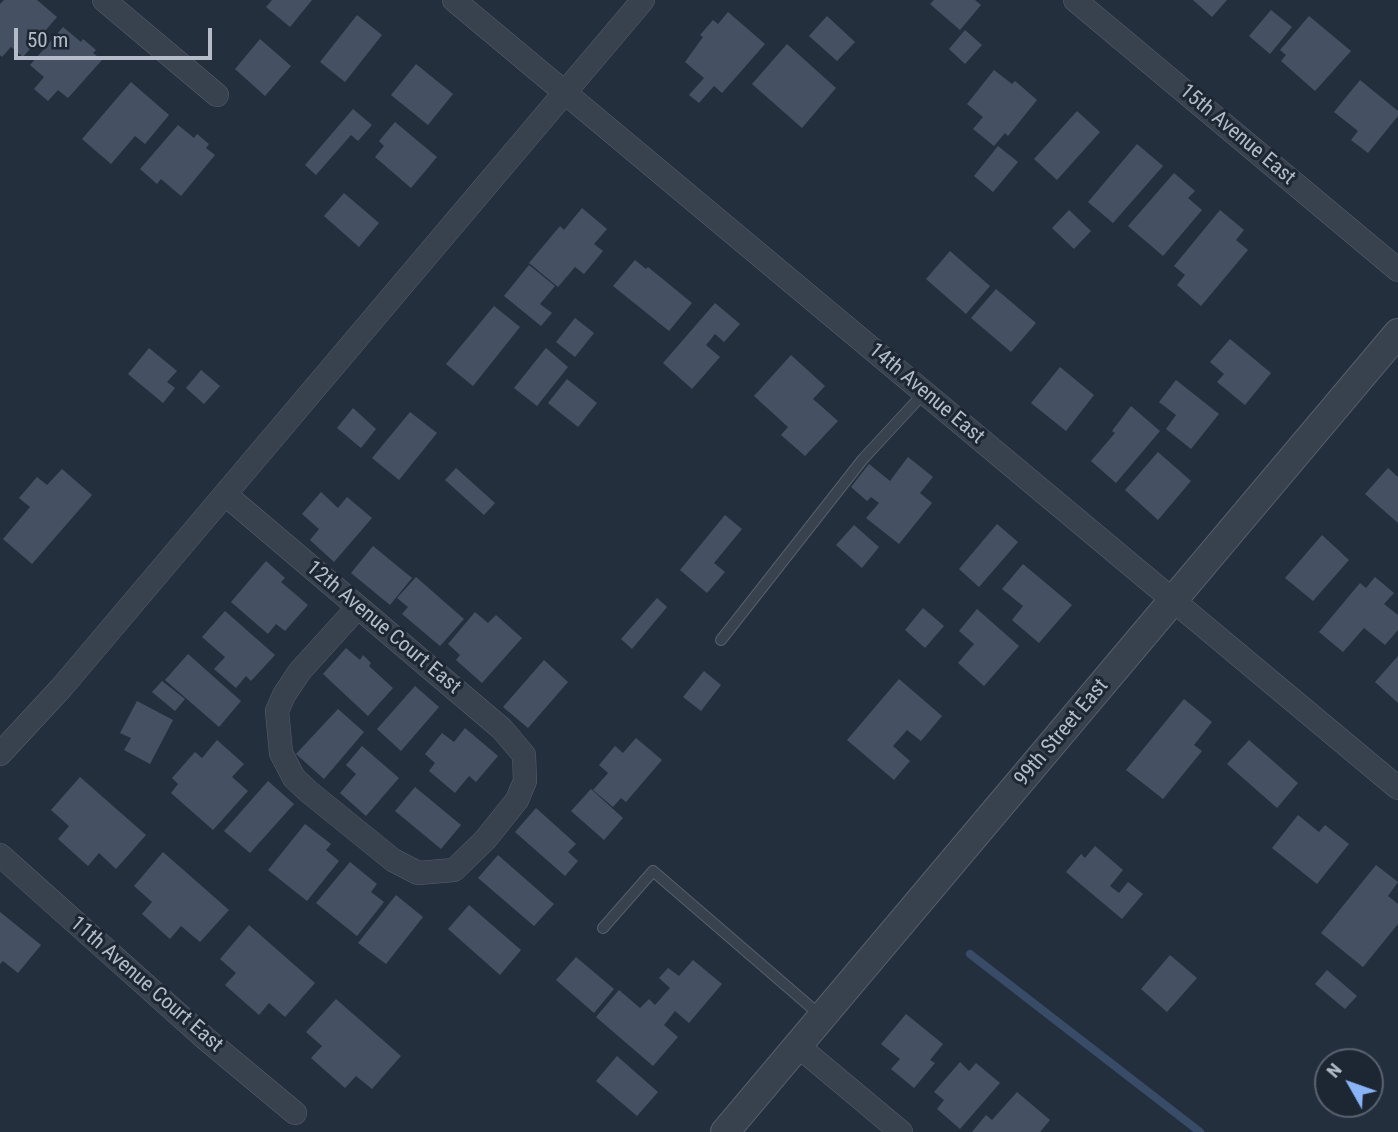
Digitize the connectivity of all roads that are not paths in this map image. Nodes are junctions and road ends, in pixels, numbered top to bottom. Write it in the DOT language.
graph roads {
  1 [pos="104,0"];
  2 [pos="454,0"];
  3 [pos="643,0"];
  4 [pos="1076,0"];
  5 [pos="565,93"];
  6 [pos="217,95"];
  7 [pos="1398,270"];
  8 [pos="1398,333"];
  9 [pos="925,393"];
  10 [pos="226,495"];
  11 [pos="1173,601"];
  12 [pos="358,607"];
  13 [pos="721,640"];
  14 [pos="0,754"];
  15 [pos="1398,788"];
  16 [pos="0,855"];
  17 [pos="603,928"];
  18 [pos="822,1017"];
  19 [pos="798,1046"];
  20 [pos="295,1113"];
  21 [pos="725,1132"];
  22 [pos="901,1132"];
  1 -- 6 [label="street"];
  2 -- 5 [label="street, 14th Avenue East"];
  3 -- 5 [label="street"];
  4 -- 7 [label="street, 15th Avenue East"];
  5 -- 9 [label="street, 14th Avenue East"];
  5 -- 10 [label="street"];
  8 -- 11 [label="street, 99th Street East"];
  9 -- 11 [label="street, 14th Avenue East"];
  9 -- 13 [label="lane"];
  10 -- 12 [label="street, 12th Avenue Court East"];
  10 -- 14 [label="street"];
  11 -- 15 [label="street, 14th Avenue East"];
  11 -- 18 [label="street, 99th Street East"];
  12 -- 12 [label="street, 12th Avenue Court East"];
  16 -- 20 [label="street, 11th Avenue Court East"];
  17 -- 18 [label="lane"];
  18 -- 19 [label="street, 99th Street East"];
  19 -- 21 [label="street, 99th Street East"];
  19 -- 22 [label="street"];
}
